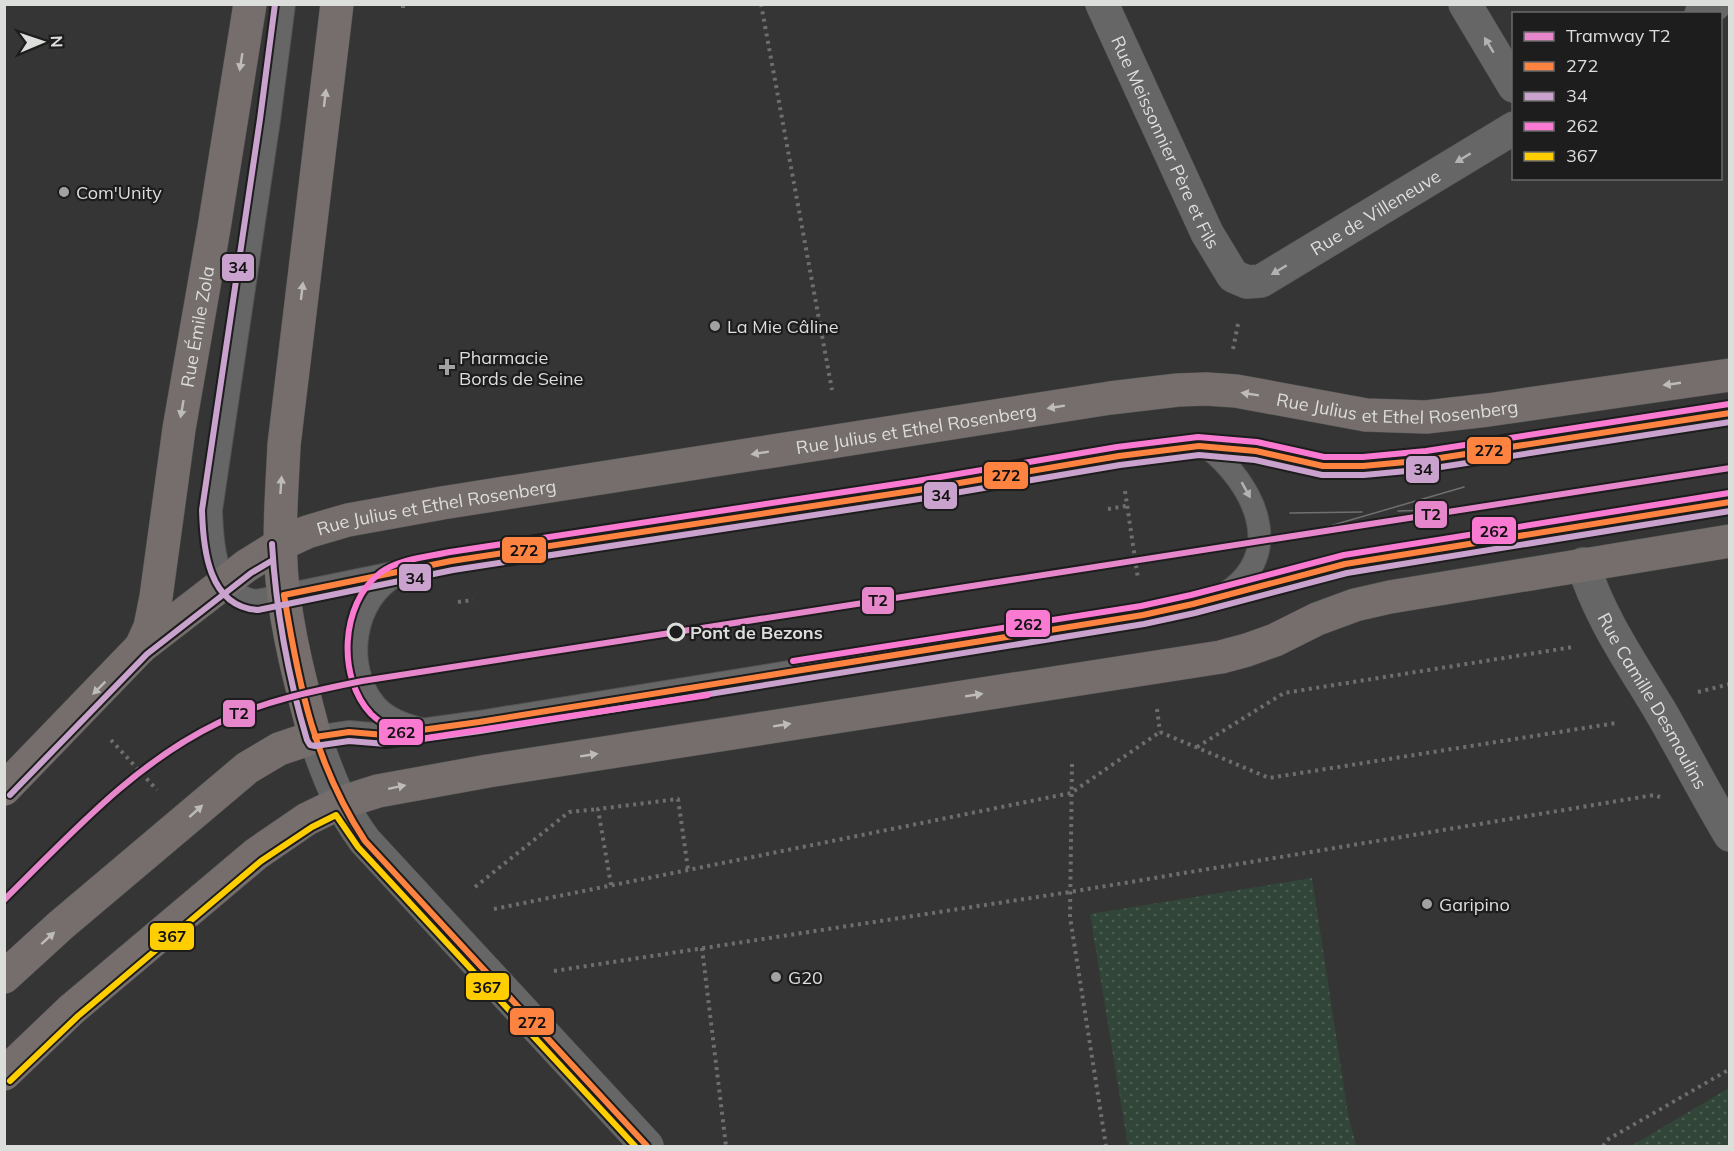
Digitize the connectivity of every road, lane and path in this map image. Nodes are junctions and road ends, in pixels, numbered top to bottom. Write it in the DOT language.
graph roads {
  1 [pos="250,4"];
  2 [pos="284,4"];
  3 [pos="337,4"];
  4 [pos="760,4"];
  5 [pos="1102,4"];
  6 [pos="1465,4"];
  7 [pos="1512,83"];
  8 [pos="1512,129"];
  9 [pos="1233,276"];
  10 [pos="1730,375"];
  11 [pos="832,390"];
  12 [pos="1730,413"];
  13 [pos="1207,447"];
  14 [pos="1124,487"];
  15 [pos="1730,502"];
  16 [pos="1126,506"];
  17 [pos="1108,509"];
  18 [pos="1730,541"];
  19 [pos="281,544"];
  20 [pos="1583,564"];
  21 [pos="401,572"];
  22 [pos="225,582"];
  23 [pos="1139,586"];
  24 [pos="284,595"];
  25 [pos="1222,596"];
  26 [pos="473,600"];
  27 [pos="458,602"];
  28 [pos="1578,646"];
  29 [pos="141,647"];
  30 [pos="1730,684"];
  31 [pos="1694,693"];
  32 [pos="81,707"];
  33 [pos="1620,722"];
  34 [pos="421,730"];
  35 [pos="315,737"];
  36 [pos="1197,748"];
  37 [pos="1072,764"];
  38 [pos="4,789"];
  39 [pos="1071,793"];
  40 [pos="1662,798"];
  41 [pos="340,803"];
  42 [pos="598,809"];
  43 [pos="185,821"];
  44 [pos="1730,835"];
  45 [pos="688,869"];
  46 [pos="611,885"];
  47 [pos="475,887"];
  48 [pos="1070,892"];
  49 [pos="494,909"];
  50 [pos="702,948"];
  51 [pos="554,971"];
  52 [pos="4,977"];
  53 [pos="1730,1069"];
  54 [pos="4,1074"];
  55 [pos="647,1146"];
  56 [pos="726,1146"];
  57 [pos="1106,1146"];
  58 [pos="1603,1146"];
  1 -- 29 [label="main road, Rue Émile Zola, one-way"];
  2 -- 22 [label="lane"];
  19 -- 3 [label="main road, one-way"];
  4 -- 11 [label="path"];
  5 -- 9 [label="street, Rue Meissonnier Père et Fils"];
  7 -- 6 [label="street, one-way"];
  8 -- 9 [label="street, Rue de Villeneuve, one-way"];
  10 -- 19 [label="main road, Rue Julius et Ethel Rosenberg, one-way"];
  12 -- 13 [label="lane"];
  13 -- 21 [label="lane"];
  13 -- 25 [label="lane, one-way"];
  14 -- 16 [label="path"];
  15 -- 25 [label="lane"];
  16 -- 17 [label="path"];
  16 -- 23 [label="path"];
  18 -- 20 [label="main road"];
  19 -- 22 [label="main road, Rue Julius et Ethel Rosenberg"];
  19 -- 24 [label="main road"];
  41 -- 20 [label="main road, one-way"];
  20 -- 44 [label="street, Rue Camille Desmoulins"];
  21 -- 24 [label="lane"];
  21 -- 34 [label="lane"];
  22 -- 24 [label="lane"];
  22 -- 29 [label="main road, Rue Julius et Ethel Rosenberg"];
  24 -- 35 [label="main road"];
  25 -- 34 [label="lane"];
  26 -- 27 [label="path"];
  28 -- 36 [label="path"];
  29 -- 32 [label="main road, Rue Julius et Ethel Rosenberg, one-way"];
  30 -- 31 [label="path"];
  32 -- 38 [label="main road, Rue Julius et Ethel Rosenberg"];
  32 -- 43 [label="path"];
  33 -- 36 [label="path"];
  34 -- 35 [label="lane"];
  35 -- 41 [label="street"];
  43 -- 35 [label="main road, one-way"];
  36 -- 39 [label="path"];
  37 -- 39 [label="path"];
  39 -- 45 [label="path"];
  39 -- 48 [label="path"];
  40 -- 48 [label="path"];
  41 -- 54 [label="main road"];
  41 -- 55 [label="street"];
  42 -- 45 [label="path"];
  42 -- 46 [label="path"];
  42 -- 47 [label="path"];
  52 -- 43 [label="main road, one-way"];
  45 -- 46 [label="path"];
  46 -- 49 [label="path"];
  48 -- 50 [label="path"];
  48 -- 57 [label="path"];
  50 -- 51 [label="path"];
  50 -- 56 [label="path"];
  53 -- 58 [label="path"];
}
